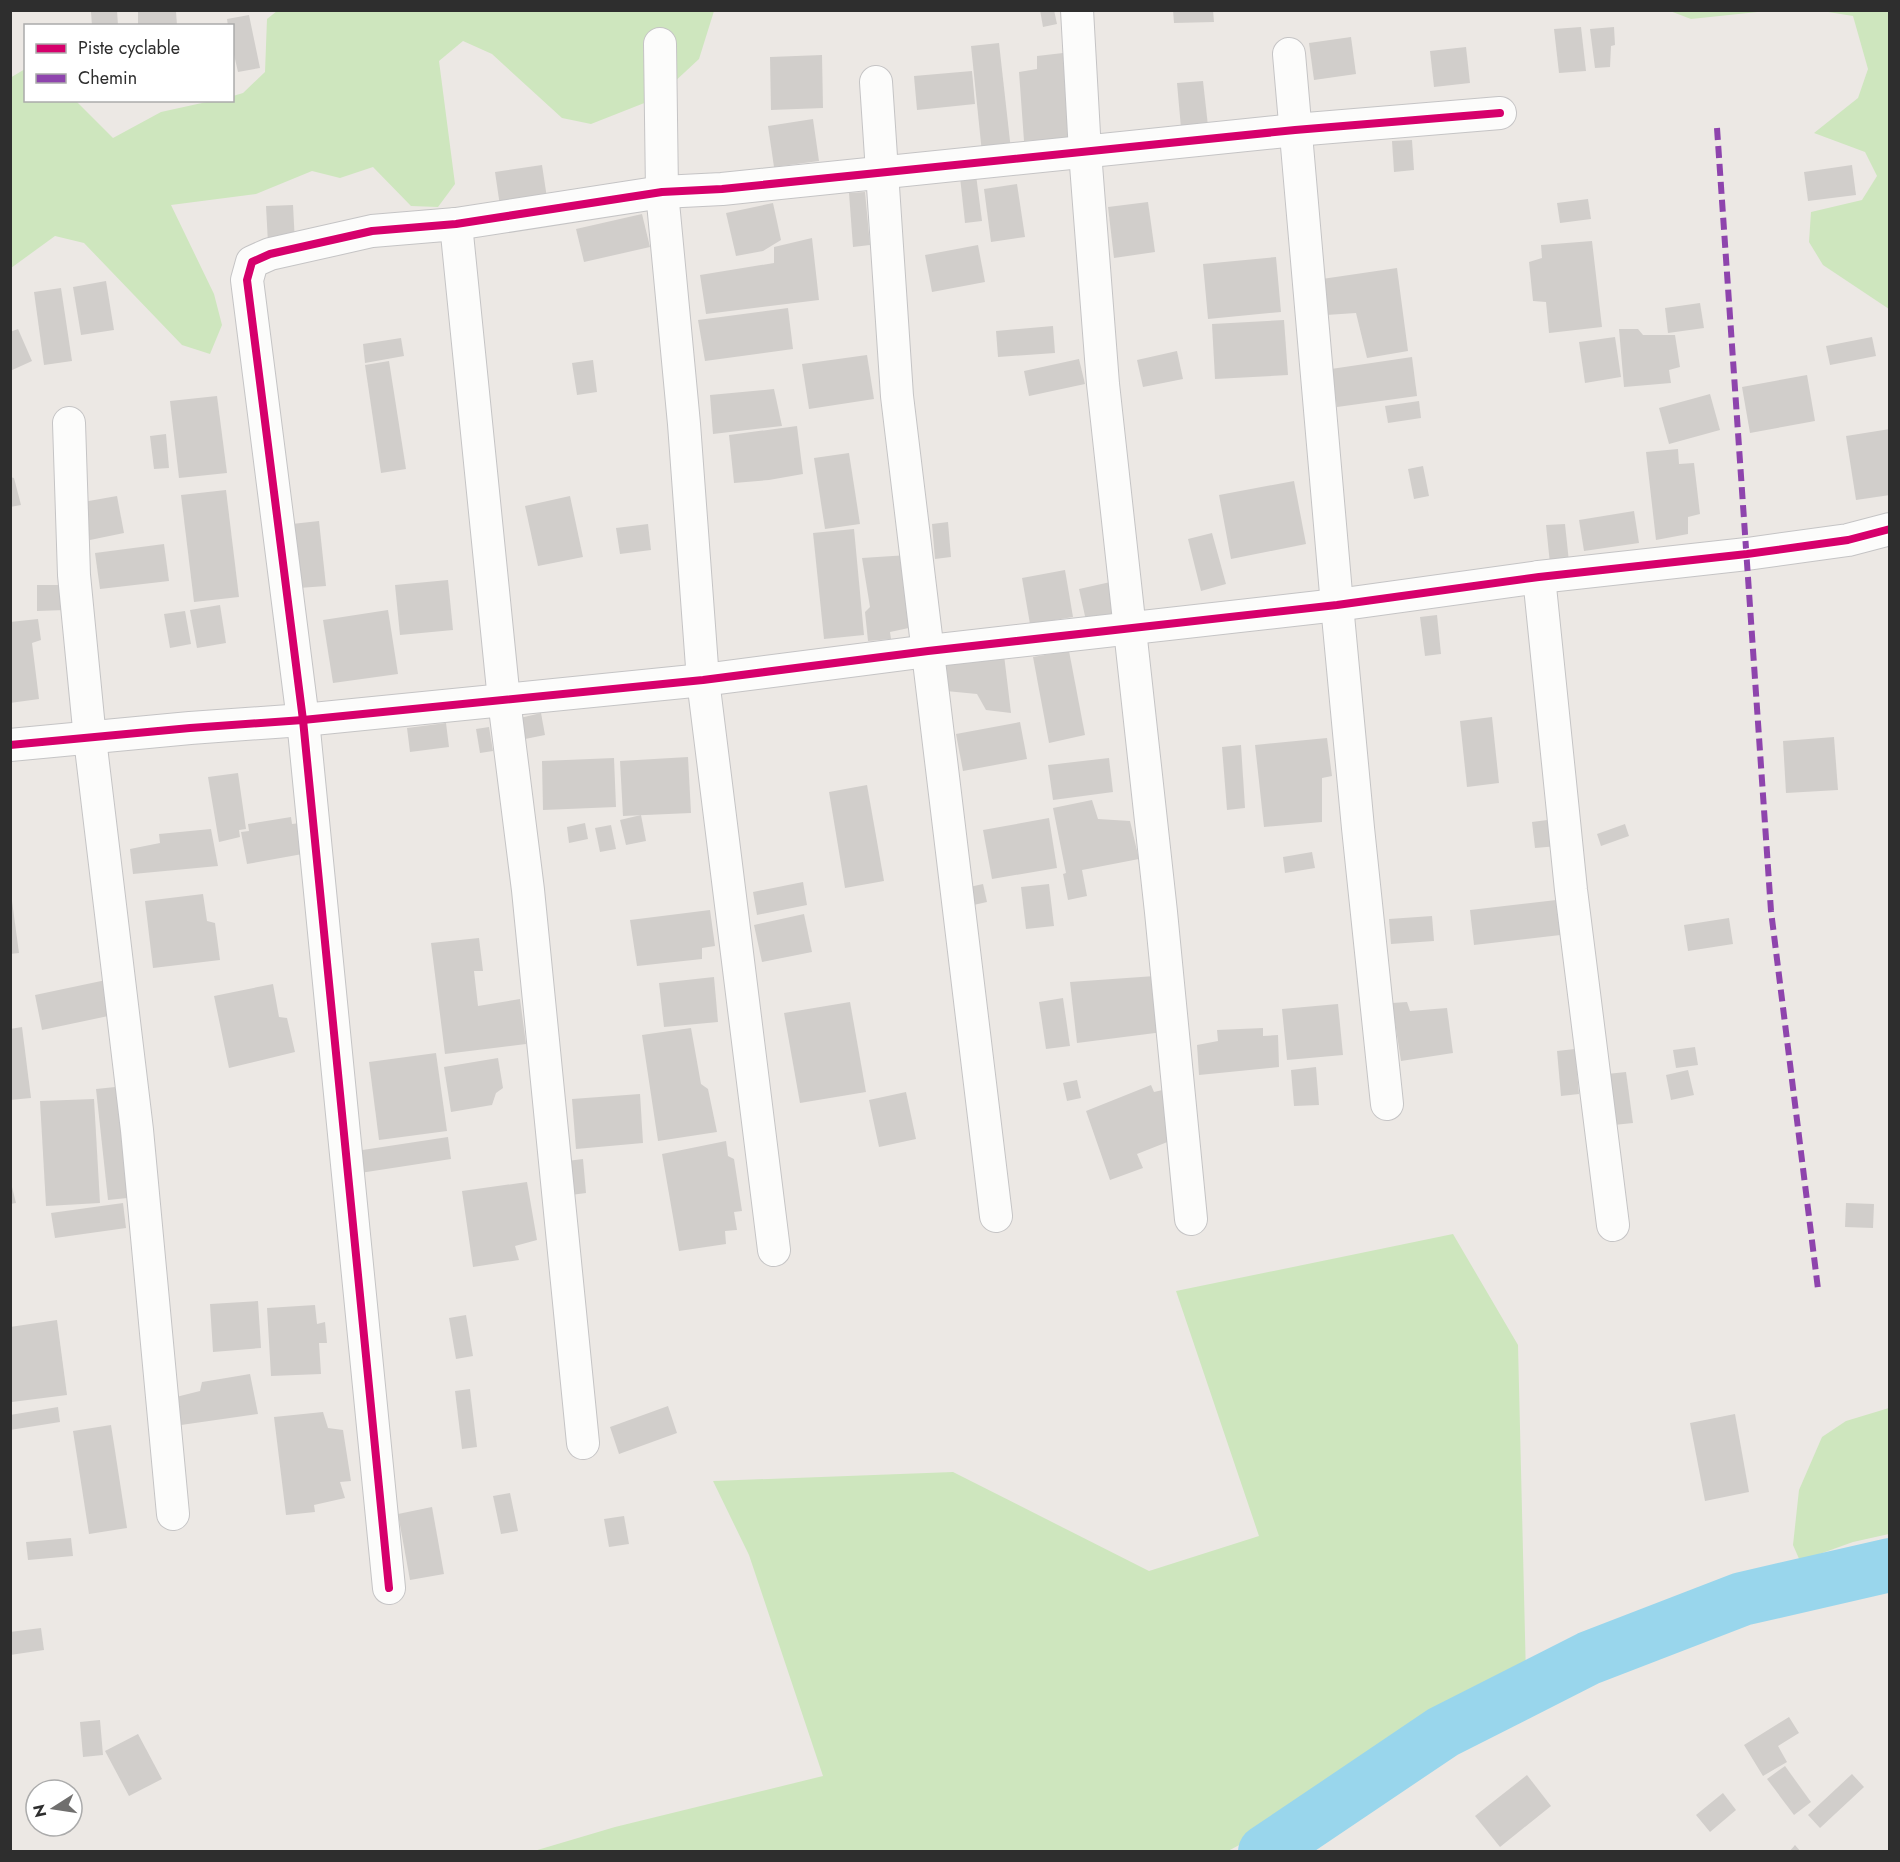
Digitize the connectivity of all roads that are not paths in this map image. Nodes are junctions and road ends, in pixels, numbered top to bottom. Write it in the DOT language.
graph roads {
  1 [pos="1077,10"];
  2 [pos="660,44"];
  3 [pos="1288,54"];
  4 [pos="876,82"];
  5 [pos="1500,113"];
  6 [pos="1295,130"];
  7 [pos="1085,152"];
  8 [pos="884,172"];
  9 [pos="662,192"];
  10 [pos="456,224"];
  11 [pos="69,423"];
  12 [pos="1890,529"];
  13 [pos="1539,577"];
  14 [pos="1337,605"];
  15 [pos="1131,629"];
  16 [pos="928,651"];
  17 [pos="703,680"];
  18 [pos="504,700"];
  19 [pos="303,720"];
  20 [pos="90,739"];
  21 [pos="10,745"];
  22 [pos="1388,1104"];
  23 [pos="996,1216"];
  24 [pos="1191,1219"];
  25 [pos="1613,1226"];
  26 [pos="774,1250"];
  27 [pos="582,1443"];
  28 [pos="173,1514"];
  29 [pos="389,1588"];
  1 -- 7 [label="street"];
  2 -- 9 [label="street"];
  3 -- 6 [label="street"];
  4 -- 8 [label="street"];
  5 -- 6 [label="street"];
  6 -- 7 [label="street"];
  6 -- 14 [label="street"];
  7 -- 8 [label="street"];
  7 -- 15 [label="street"];
  8 -- 9 [label="street"];
  8 -- 16 [label="street"];
  9 -- 10 [label="street"];
  9 -- 17 [label="street"];
  10 -- 18 [label="street"];
  10 -- 19 [label="street"];
  11 -- 20 [label="street"];
  12 -- 13 [label="street"];
  13 -- 14 [label="street"];
  13 -- 25 [label="street"];
  14 -- 15 [label="street"];
  14 -- 22 [label="street"];
  15 -- 16 [label="street"];
  15 -- 24 [label="street"];
  16 -- 17 [label="street"];
  16 -- 23 [label="street"];
  17 -- 18 [label="street"];
  17 -- 26 [label="street"];
  18 -- 19 [label="street"];
  18 -- 27 [label="street"];
  19 -- 20 [label="street"];
  19 -- 29 [label="street"];
  20 -- 21 [label="street"];
  20 -- 28 [label="street"];
}
